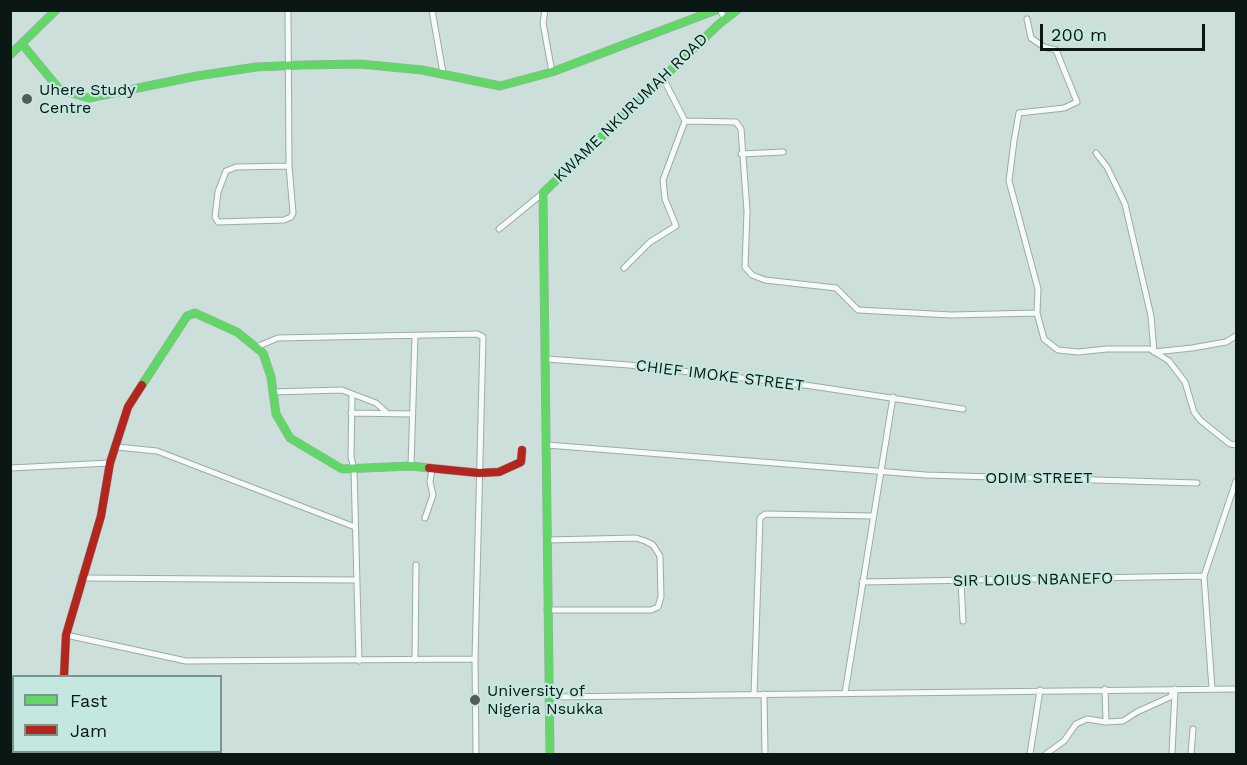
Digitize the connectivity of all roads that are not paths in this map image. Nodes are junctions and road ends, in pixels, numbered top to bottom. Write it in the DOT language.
graph roads {
  1 [pos="56,10"];
  2 [pos="288,10"];
  3 [pos="432,10"];
  4 [pos="545,10"];
  5 [pos="718,10"];
  6 [pos="738,10"];
  7 [pos="725,19"];
  8 [pos="1027,19"];
  9 [pos="22,44"];
  10 [pos="10,55"];
  11 [pos="287,66"];
  12 [pos="552,72"];
  13 [pos="443,74"];
  14 [pos="664,80"];
  15 [pos="685,121"];
  16 [pos="783,152"];
  17 [pos="1096,153"];
  18 [pos="741,154"];
  19 [pos="289,166"];
  20 [pos="543,193"];
  21 [pos="499,229"];
  22 [pos="624,268"];
  23 [pos="1037,314"];
  24 [pos="415,336"];
  25 [pos="1236,336"];
  26 [pos="256,347"];
  27 [pos="1154,352"];
  28 [pos="547,359"];
  29 [pos="272,392"];
  30 [pos="352,394"];
  31 [pos="893,397"];
  32 [pos="963,409"];
  33 [pos="386,412"];
  34 [pos="351,413"];
  35 [pos="412,414"];
  36 [pos="547,445"];
  37 [pos="1236,445"];
  38 [pos="117,447"];
  39 [pos="522,450"];
  40 [pos="110,463"];
  41 [pos="411,466"];
  42 [pos="10,468"];
  43 [pos="432,468"];
  44 [pos="354,469"];
  45 [pos="881,472"];
  46 [pos="479,473"];
  47 [pos="1236,481"];
  48 [pos="1197,483"];
  49 [pos="873,516"];
  50 [pos="424,518"];
  51 [pos="355,527"];
  52 [pos="547,540"];
  53 [pos="416,565"];
  54 [pos="1204,576"];
  55 [pos="81,578"];
  56 [pos="356,580"];
  57 [pos="961,581"];
  58 [pos="862,582"];
  59 [pos="548,610"];
  60 [pos="963,621"];
  61 [pos="66,635"];
  62 [pos="475,659"];
  63 [pos="415,660"];
  64 [pos="359,661"];
  65 [pos="64,675"];
  66 [pos="1105,689"];
  67 [pos="1175,689"];
  68 [pos="1212,689"];
  69 [pos="1236,689"];
  70 [pos="1040,690"];
  71 [pos="844,693"];
  72 [pos="754,694"];
  73 [pos="764,694"];
  74 [pos="549,697"];
  75 [pos="1106,722"];
  76 [pos="1192,729"];
  77 [pos="476,754"];
  78 [pos="550,754"];
  79 [pos="765,754"];
  80 [pos="1030,754"];
  81 [pos="1046,754"];
  82 [pos="1172,754"];
  83 [pos="1191,754"];
  1 -- 9 [label="street"];
  2 -- 11 [label="street"];
  3 -- 13 [label="street"];
  4 -- 12 [label="street"];
  5 -- 7 [label="street"];
  5 -- 12 [label="street"];
  6 -- 7 [label="street, KWAME NKURUMAH ROAD"];
  7 -- 14 [label="street, KWAME NKURUMAH ROAD"];
  8 -- 23 [label="street"];
  9 -- 10 [label="street"];
  9 -- 11 [label="street"];
  11 -- 13 [label="street"];
  11 -- 19 [label="street"];
  12 -- 13 [label="street"];
  14 -- 15 [label="street"];
  14 -- 20 [label="street, KWAME NKURUMAH ROAD"];
  15 -- 18 [label="street"];
  15 -- 22 [label="street"];
  16 -- 18 [label="street"];
  17 -- 27 [label="street"];
  18 -- 23 [label="street"];
  19 -- 19 [label="street"];
  20 -- 21 [label="street"];
  20 -- 28 [label="street, KWAME NKURUMAH ROAD"];
  23 -- 27 [label="street"];
  24 -- 26 [label="street"];
  24 -- 35 [label="street"];
  24 -- 46 [label="street"];
  25 -- 27 [label="street"];
  26 -- 29 [label="street"];
  26 -- 38 [label="street"];
  27 -- 37 [label="street"];
  28 -- 31 [label="street, CHIEF IMOKE STREET"];
  28 -- 36 [label="street, KWAME NKURUMAH ROAD"];
  29 -- 30 [label="street"];
  29 -- 44 [label="street"];
  30 -- 33 [label="street"];
  30 -- 34 [label="street"];
  31 -- 32 [label="street, CHIEF IMOKE STREET"];
  31 -- 45 [label="street"];
  33 -- 34 [label="street"];
  33 -- 35 [label="street"];
  34 -- 44 [label="street"];
  35 -- 41 [label="street"];
  36 -- 45 [label="street, ODIM STREET"];
  36 -- 52 [label="street, KWAME NKURUMAH ROAD"];
  38 -- 40 [label="street"];
  38 -- 51 [label="street"];
  39 -- 46 [label="street"];
  40 -- 42 [label="street"];
  40 -- 55 [label="street"];
  41 -- 43 [label="street"];
  41 -- 44 [label="street"];
  43 -- 46 [label="street"];
  43 -- 50 [label="street"];
  44 -- 51 [label="street"];
  45 -- 48 [label="street, ODIM STREET"];
  45 -- 49 [label="street"];
  46 -- 62 [label="street"];
  47 -- 54 [label="street"];
  49 -- 58 [label="street"];
  49 -- 72 [label="street"];
  51 -- 56 [label="street"];
  52 -- 59 [label="street, KWAME NKURUMAH ROAD"];
  52 -- 59 [label="street"];
  53 -- 63 [label="street"];
  54 -- 57 [label="street, SIR LOIUS NBANEFO"];
  54 -- 68 [label="street"];
  55 -- 56 [label="street"];
  55 -- 61 [label="street"];
  56 -- 64 [label="street"];
  57 -- 58 [label="street, SIR LOIUS NBANEFO"];
  57 -- 60 [label="street"];
  58 -- 71 [label="street"];
  59 -- 74 [label="street, KWAME NKURUMAH ROAD"];
  61 -- 64 [label="street"];
  61 -- 65 [label="street"];
  62 -- 63 [label="street"];
  62 -- 77 [label="street"];
  63 -- 64 [label="street"];
  66 -- 67 [label="street"];
  66 -- 70 [label="street"];
  66 -- 75 [label="street"];
  67 -- 68 [label="street"];
  67 -- 75 [label="street"];
  67 -- 82 [label="street"];
  68 -- 69 [label="street"];
  70 -- 71 [label="street"];
  70 -- 80 [label="street"];
  71 -- 73 [label="street"];
  72 -- 73 [label="street"];
  72 -- 74 [label="street"];
  73 -- 79 [label="street"];
  74 -- 78 [label="street, KWAME NKURUMAH ROAD"];
  75 -- 81 [label="street"];
  76 -- 83 [label="street"];
}
